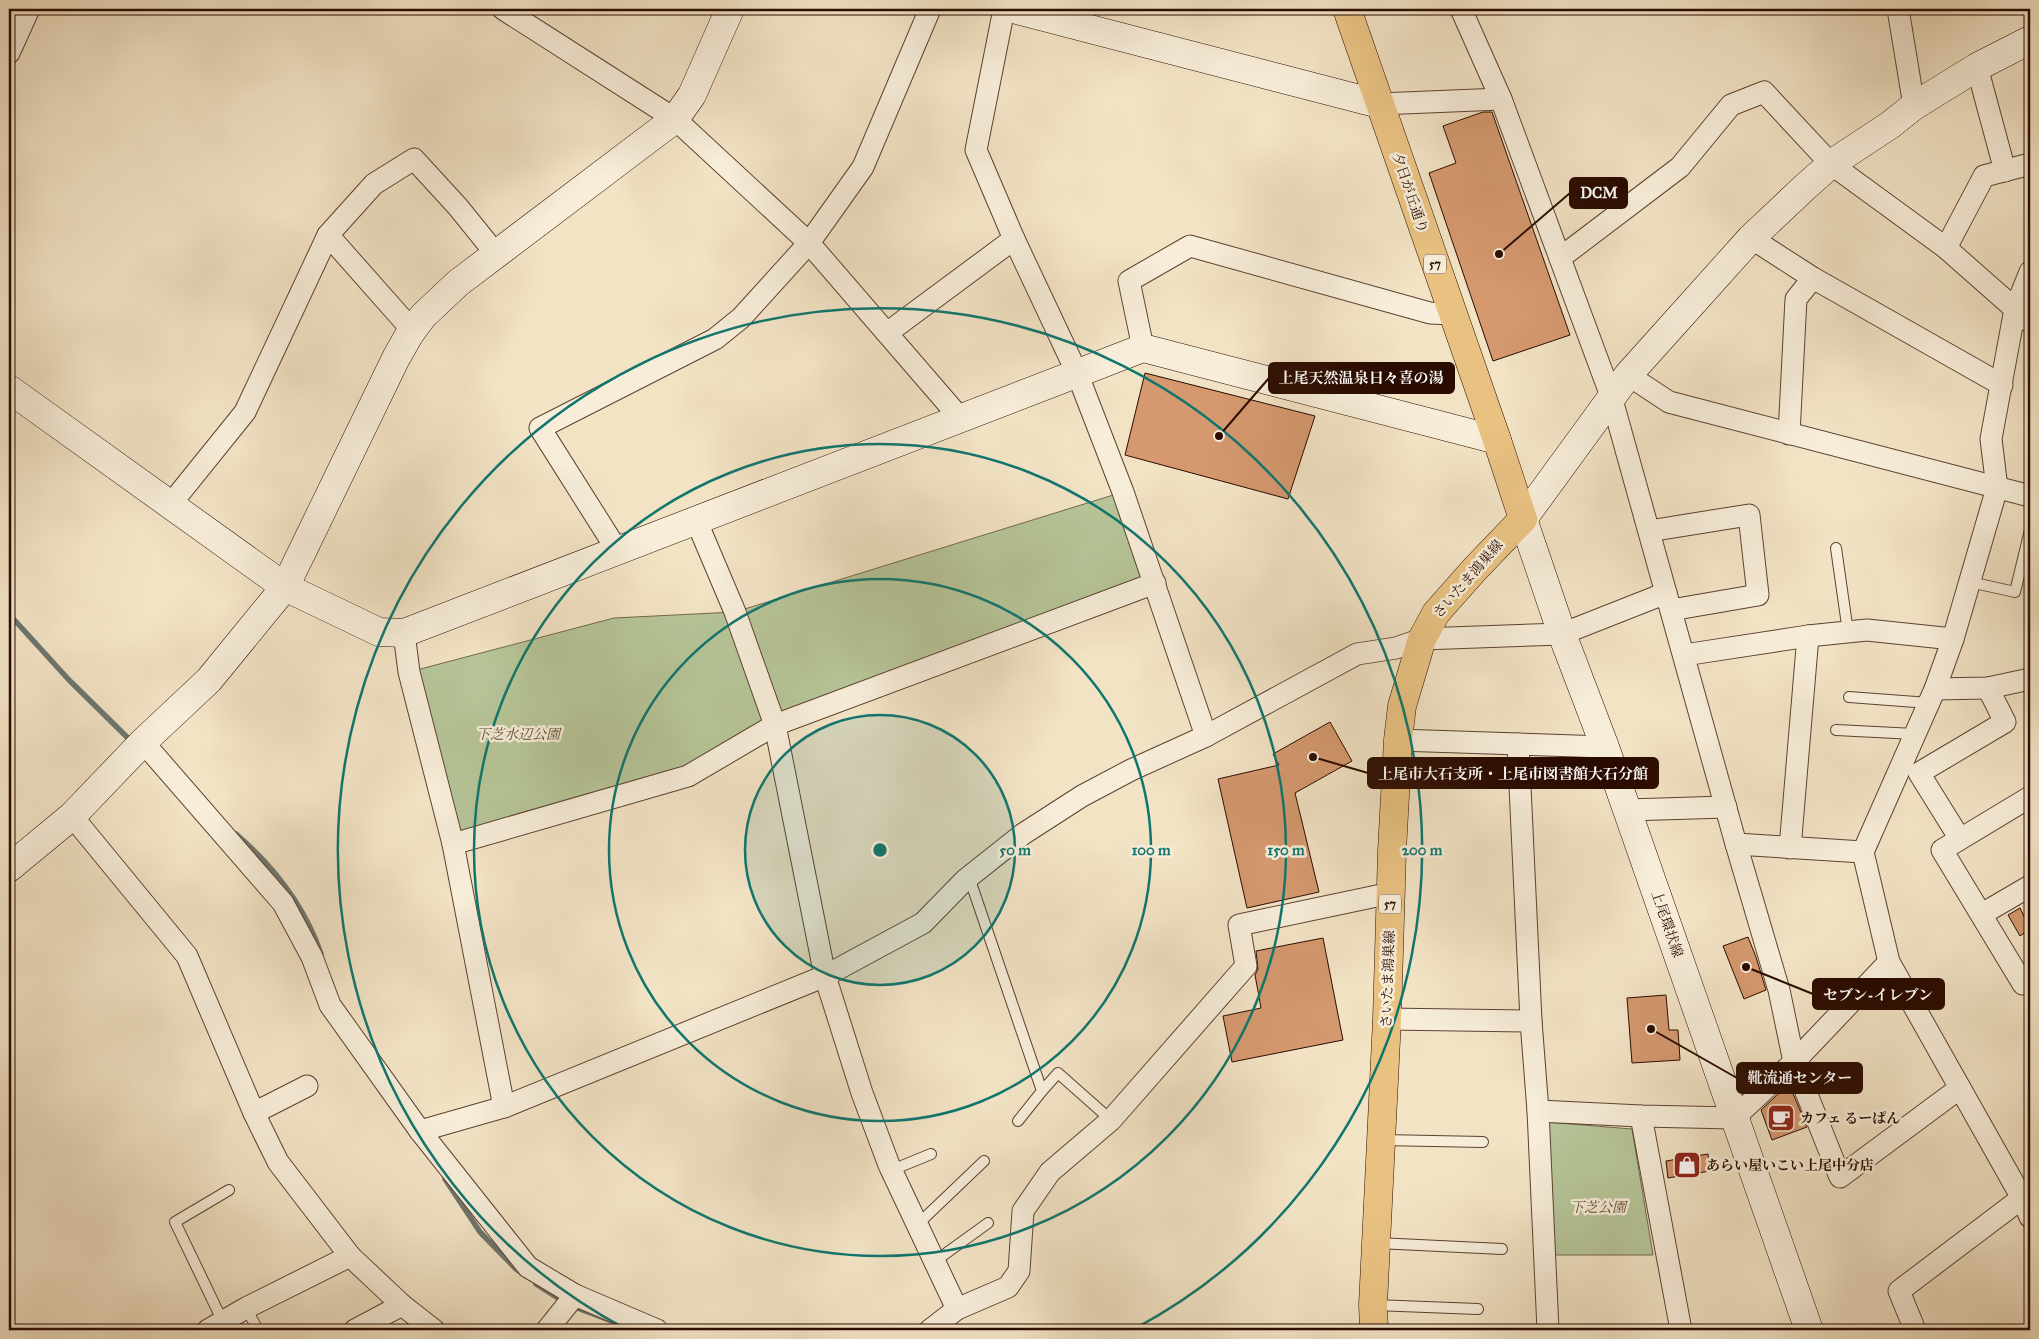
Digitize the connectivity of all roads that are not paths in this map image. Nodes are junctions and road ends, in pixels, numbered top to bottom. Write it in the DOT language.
graph roads {
  1 [pos="29,9"];
  2 [pos="503,9"];
  3 [pos="730,9"];
  4 [pos="930,9"];
  5 [pos="1004,9"];
  6 [pos="1013,9"];
  7 [pos="1347,9"];
  8 [pos="1461,9"];
  9 [pos="1898,9"];
  10 [pos="1049,13"];
  11 [pos="2030,40"];
  12 [pos="9,52"];
  13 [pos="1977,67"];
  14 [pos="1501,99"];
  15 [pos="1379,104"];
  16 [pos="1914,106"];
  17 [pos="675,119"];
  18 [pos="1831,164"];
  19 [pos="2030,164"];
  20 [pos="2005,171"];
  21 [pos="328,235"];
  22 [pos="1751,238"];
  23 [pos="1014,239"];
  24 [pos="809,243"];
  25 [pos="1946,248"];
  26 [pos="496,254"];
  27 [pos="1560,258"];
  28 [pos="2030,272"];
  29 [pos="1813,278"];
  30 [pos="1452,314"];
  31 [pos="2023,315"];
  32 [pos="412,330"];
  33 [pos="887,333"];
  34 [pos="1143,348"];
  35 [pos="1077,372"];
  36 [pos="1628,375"];
  37 [pos="2002,386"];
  38 [pos="9,389"];
  39 [pos="1611,396"];
  40 [pos="961,419"];
  41 [pos="1789,434"];
  42 [pos="1497,440"];
  43 [pos="1997,488"];
  44 [pos="2030,496"];
  45 [pos="170,505"];
  46 [pos="1523,519"];
  47 [pos="696,520"];
  48 [pos="2030,530"];
  49 [pos="1649,531"];
  50 [pos="1836,548"];
  51 [pos="617,550"];
  52 [pos="1970,582"];
  53 [pos="1155,583"];
  54 [pos="285,587"];
  55 [pos="1669,601"];
  56 [pos="1848,632"];
  57 [pos="404,633"];
  58 [pos="1562,634"];
  59 [pos="1808,636"];
  60 [pos="1422,638"];
  61 [pos="1953,638"];
  62 [pos="1684,655"];
  63 [pos="2030,679"];
  64 [pos="1988,688"];
  65 [pos="1932,696"];
  66 [pos="1849,697"];
  67 [pos="775,725"];
  68 [pos="1836,730"];
  69 [pos="1915,734"];
  70 [pos="1206,736"];
  71 [pos="1398,740"];
  72 [pos="144,742"];
  73 [pos="1518,744"];
  74 [pos="1605,747"];
  75 [pos="2030,797"];
  76 [pos="1726,807"];
  77 [pos="1627,810"];
  78 [pos="72,816"];
  79 [pos="1960,839"];
  80 [pos="453,844"];
  81 [pos="1736,844"];
  82 [pos="1790,848"];
  83 [pos="1863,852"];
  84 [pos="9,868"];
  85 [pos="969,877"];
  86 [pos="2030,886"];
  87 [pos="1391,893"];
  88 [pos="1982,914"];
  89 [pos="1889,962"];
  90 [pos="825,976"];
  91 [pos="2030,980"];
  92 [pos="1388,1019"];
  93 [pos="1531,1020"];
  94 [pos="1794,1062"];
  95 [pos="307,1086"];
  96 [pos="1960,1088"];
  97 [pos="1042,1090"];
  98 [pos="504,1107"];
  99 [pos="1538,1111"];
  100 [pos="254,1113"];
  101 [pos="1641,1116"];
  102 [pos="1734,1118"];
  103 [pos="1111,1120"];
  104 [pos="1018,1121"];
  105 [pos="420,1131"];
  106 [pos="1381,1140"];
  107 [pos="1483,1142"];
  108 [pos="931,1154"];
  109 [pos="984,1161"];
  110 [pos="892,1170"];
  111 [pos="229,1190"];
  112 [pos="2026,1208"];
  113 [pos="988,1223"];
  114 [pos="917,1225"];
  115 [pos="1376,1243"];
  116 [pos="1502,1249"];
  117 [pos="350,1256"];
  118 [pos="934,1262"];
  119 [pos="575,1295"];
  120 [pos="402,1305"];
  121 [pos="246,1308"];
  122 [pos="957,1309"];
  123 [pos="1478,1309"];
  124 [pos="1374,1318"];
  125 [pos="216,1326"];
  126 [pos="258,1330"];
  127 [pos="356,1330"];
  128 [pos="434,1330"];
  129 [pos="548,1330"];
  130 [pos="657,1330"];
  131 [pos="930,1330"];
  132 [pos="1548,1330"];
  133 [pos="1680,1330"];
  134 [pos="1809,1330"];
  135 [pos="1915,1330"];
  1 -- 12 [label="street"];
  2 -- 17 [label="street"];
  3 -- 17 [label="street"];
  4 -- 24 [label="street"];
  5 -- 23 [label="street"];
  6 -- 10 [label="street"];
  7 -- 15 [label="main road, 夕日が丘通り / 57"];
  8 -- 14 [label="street"];
  9 -- 16 [label="street"];
  10 -- 15 [label="street"];
  11 -- 13 [label="street"];
  13 -- 16 [label="street"];
  13 -- 20 [label="street"];
  14 -- 15 [label="street"];
  14 -- 27 [label="street"];
  15 -- 30 [label="main road, 夕日が丘通り / 57"];
  16 -- 18 [label="street"];
  17 -- 24 [label="street"];
  17 -- 26 [label="street"];
  18 -- 22 [label="street"];
  18 -- 25 [label="street"];
  18 -- 27 [label="street"];
  19 -- 20 [label="street"];
  20 -- 25 [label="street"];
  21 -- 26 [label="street"];
  21 -- 32 [label="street"];
  21 -- 45 [label="street"];
  22 -- 29 [label="street"];
  22 -- 36 [label="street"];
  23 -- 33 [label="street"];
  23 -- 35 [label="street"];
  24 -- 33 [label="street"];
  24 -- 51 [label="street"];
  25 -- 31 [label="street"];
  26 -- 32 [label="street"];
  27 -- 39 [label="street"];
  28 -- 31 [label="street"];
  29 -- 37 [label="street"];
  29 -- 41 [label="street"];
  30 -- 34 [label="street"];
  30 -- 42 [label="main road, 夕日が丘通り / 57"];
  31 -- 37 [label="street"];
  32 -- 54 [label="street"];
  33 -- 40 [label="street"];
  34 -- 35 [label="street"];
  34 -- 42 [label="street"];
  35 -- 40 [label="street"];
  35 -- 53 [label="street"];
  36 -- 39 [label="street"];
  36 -- 41 [label="street"];
  37 -- 43 [label="street"];
  38 -- 45 [label="street"];
  39 -- 46 [label="street"];
  39 -- 49 [label="street"];
  40 -- 47 [label="street"];
  41 -- 43 [label="street"];
  42 -- 46 [label="main road, 夕日が丘通り / 57"];
  43 -- 44 [label="street"];
  43 -- 52 [label="street"];
  45 -- 54 [label="street"];
  46 -- 58 [label="street, 上尾環状線"];
  46 -- 60 [label="main road, さいたま鴻巣線 / 57"];
  47 -- 51 [label="street"];
  47 -- 67 [label="street"];
  48 -- 52 [label="lane"];
  49 -- 55 [label="street"];
  49 -- 55 [label="street"];
  50 -- 56 [label="lane"];
  51 -- 57 [label="street"];
  52 -- 61 [label="street"];
  53 -- 67 [label="street"];
  53 -- 70 [label="street"];
  54 -- 57 [label="street"];
  54 -- 72 [label="street"];
  55 -- 58 [label="street"];
  55 -- 62 [label="street"];
  56 -- 59 [label="street"];
  56 -- 61 [label="street"];
  57 -- 80 [label="street"];
  58 -- 60 [label="street"];
  58 -- 74 [label="street, 上尾環状線"];
  59 -- 62 [label="street"];
  59 -- 82 [label="street"];
  60 -- 70 [label="street"];
  60 -- 71 [label="main road, さいたま鴻巣線 / 57"];
  61 -- 65 [label="street"];
  62 -- 76 [label="street"];
  63 -- 64 [label="street"];
  64 -- 65 [label="street"];
  64 -- 79 [label="street"];
  65 -- 66 [label="lane"];
  65 -- 69 [label="street"];
  67 -- 80 [label="street"];
  67 -- 90 [label="street"];
  68 -- 69 [label="lane"];
  69 -- 83 [label="street"];
  70 -- 85 [label="street"];
  71 -- 73 [label="street"];
  71 -- 87 [label="main road, さいたま鴻巣線 / 57"];
  72 -- 78 [label="street"];
  72 -- 105 [label="street"];
  73 -- 74 [label="street"];
  73 -- 93 [label="street"];
  74 -- 77 [label="street, 上尾環状線"];
  75 -- 79 [label="street"];
  76 -- 77 [label="street"];
  76 -- 81 [label="street"];
  77 -- 102 [label="street, 上尾環状線"];
  78 -- 84 [label="street"];
  78 -- 100 [label="street"];
  79 -- 88 [label="street"];
  80 -- 98 [label="street"];
  81 -- 82 [label="street"];
  81 -- 94 [label="street"];
  82 -- 83 [label="street"];
  83 -- 89 [label="street"];
  85 -- 90 [label="street"];
  85 -- 97 [label="lane"];
  86 -- 88 [label="street"];
  87 -- 92 [label="main road, さいたま鴻巣線 / 57"];
  87 -- 103 [label="street"];
  88 -- 91 [label="street"];
  89 -- 94 [label="street"];
  89 -- 96 [label="street"];
  90 -- 98 [label="street"];
  90 -- 110 [label="street"];
  92 -- 93 [label="street"];
  92 -- 106 [label="main road, さいたま鴻巣線 / 57"];
  93 -- 99 [label="street"];
  94 -- 96 [label="street"];
  94 -- 102 [label="street"];
  95 -- 100 [label="street"];
  96 -- 112 [label="street"];
  97 -- 103 [label="lane"];
  97 -- 104 [label="lane"];
  98 -- 105 [label="street"];
  99 -- 101 [label="street"];
  99 -- 132 [label="street"];
  100 -- 117 [label="street"];
  101 -- 102 [label="street"];
  101 -- 133 [label="street"];
  102 -- 134 [label="street, 上尾環状線"];
  103 -- 122 [label="street"];
  105 -- 119 [label="street"];
  106 -- 107 [label="lane"];
  106 -- 115 [label="main road, さいたま鴻巣線 / 57"];
  108 -- 110 [label="lane"];
  109 -- 114 [label="lane"];
  110 -- 114 [label="street"];
  111 -- 125 [label="lane"];
  112 -- 135 [label="street"];
  113 -- 118 [label="lane"];
  114 -- 118 [label="street"];
  115 -- 116 [label="lane"];
  115 -- 124 [label="main road, さいたま鴻巣線 / 57"];
  117 -- 120 [label="street"];
  117 -- 121 [label="street"];
  118 -- 122 [label="street"];
  119 -- 129 [label="street"];
  119 -- 130 [label="street"];
  120 -- 127 [label="street"];
  120 -- 128 [label="street"];
  121 -- 125 [label="street"];
  121 -- 126 [label="lane"];
  122 -- 131 [label="street"];
  123 -- 124 [label="lane"];
}
